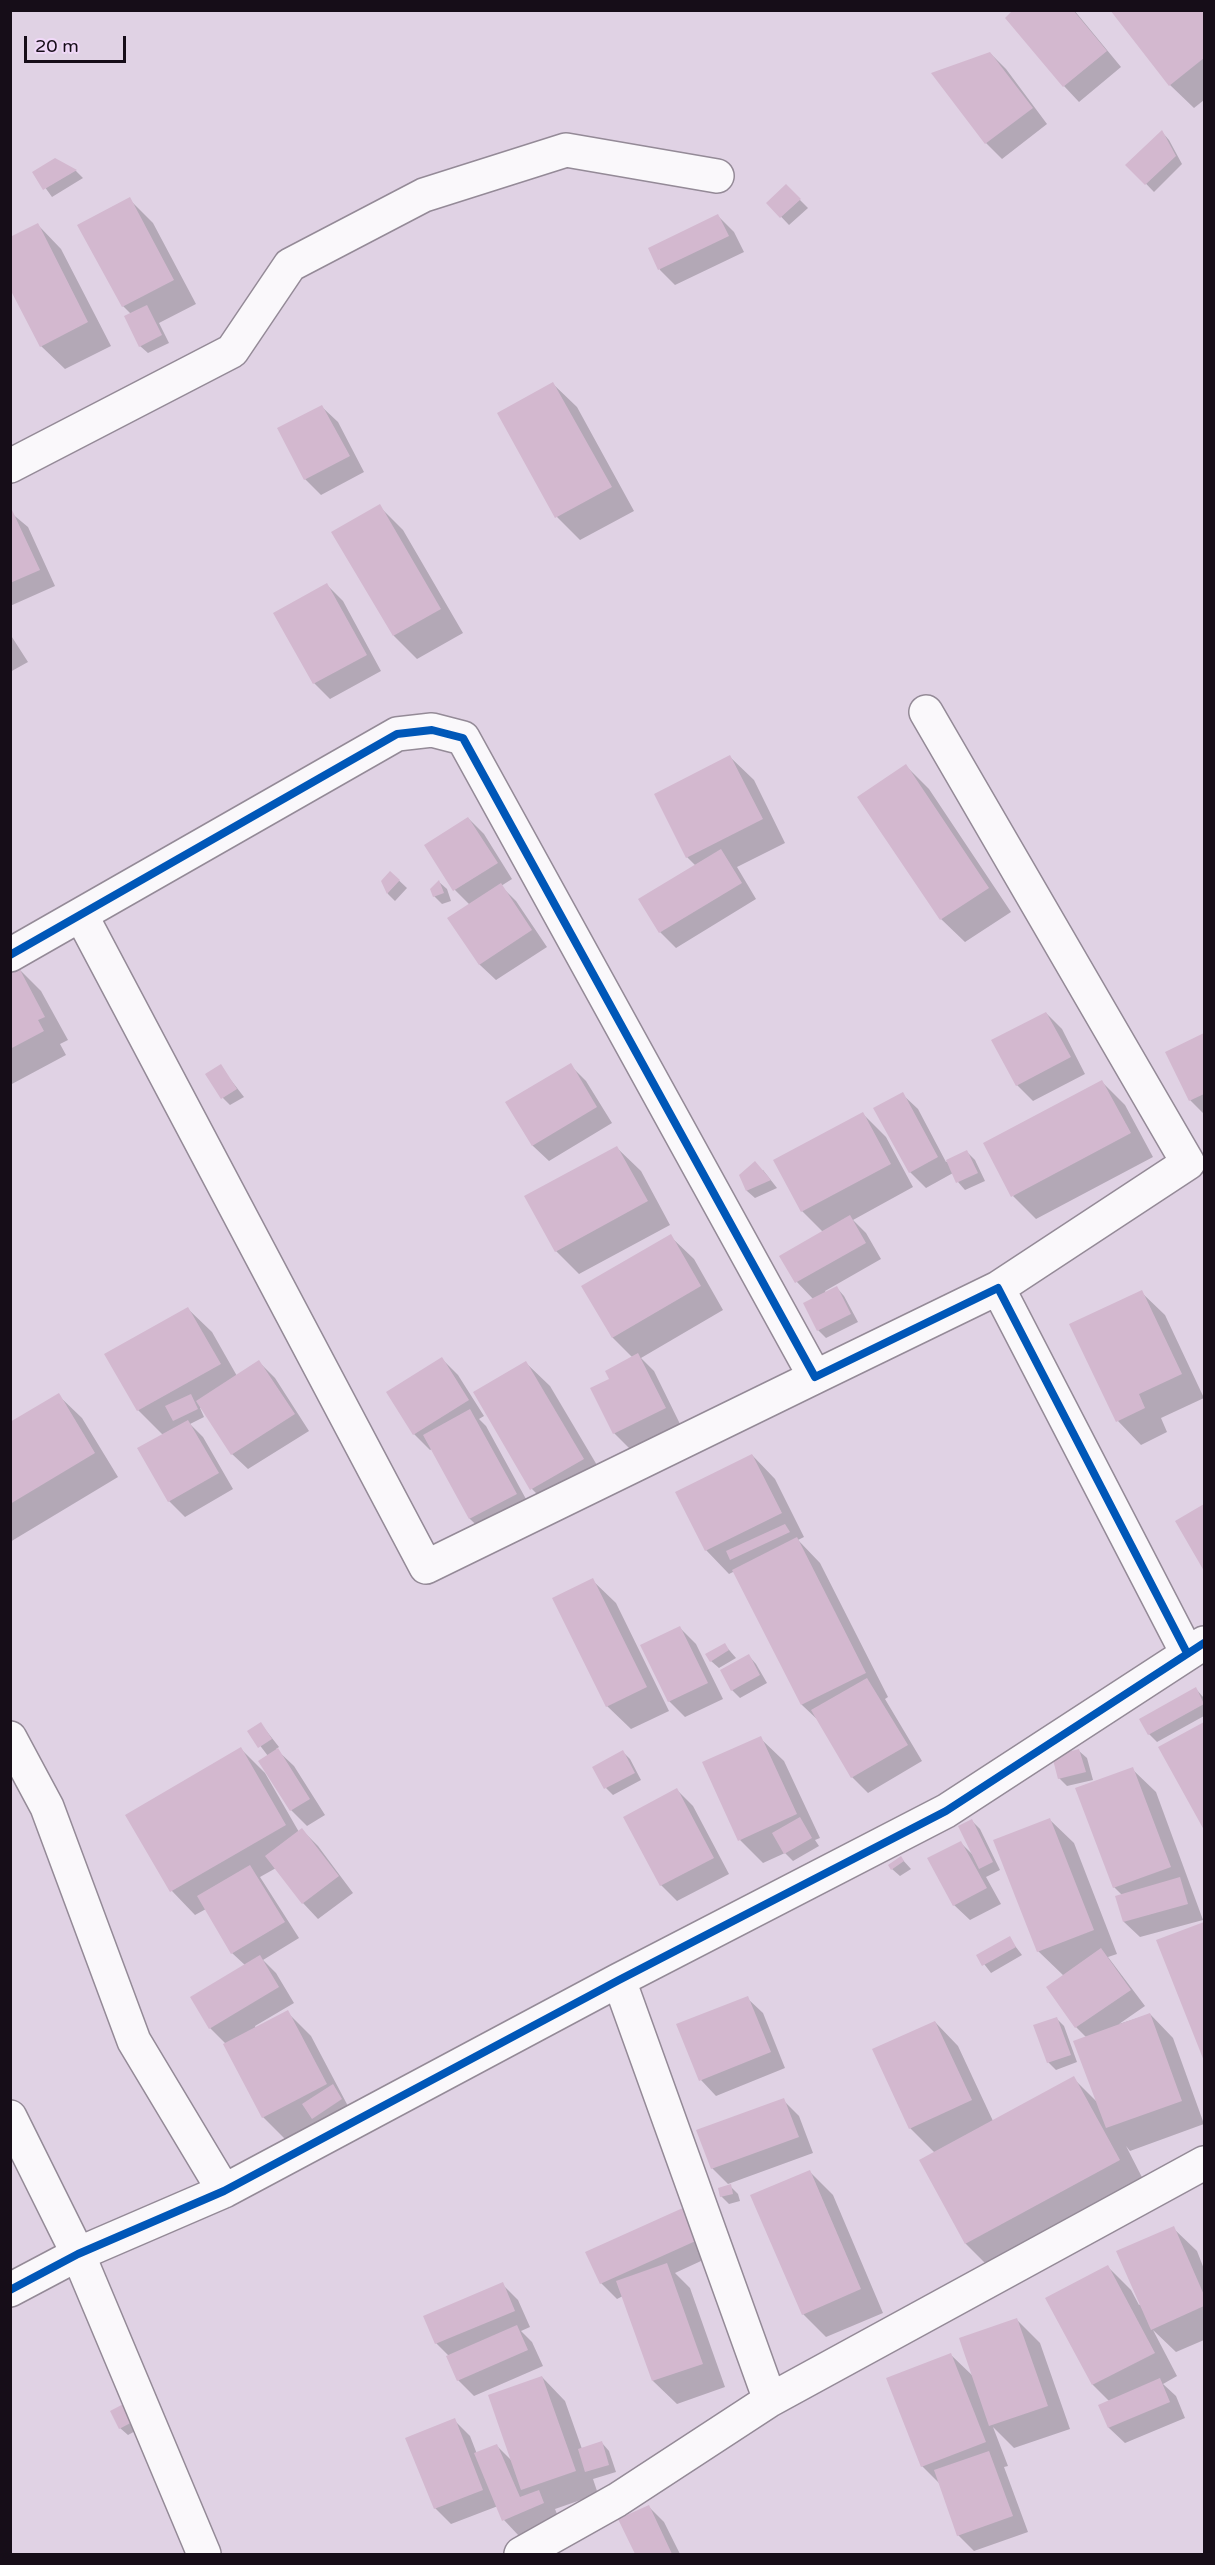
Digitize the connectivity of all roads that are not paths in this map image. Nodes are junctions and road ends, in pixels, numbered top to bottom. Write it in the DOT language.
graph roads {
  1 [pos="717,176"];
  2 [pos="10,466"];
  3 [pos="926,712"];
  4 [pos="81,915"];
  5 [pos="10,955"];
  6 [pos="998,1288"];
  7 [pos="815,1377"];
  8 [pos="1196,1648"];
  9 [pos="10,1738"];
  10 [pos="619,1980"];
  11 [pos="10,2117"];
  12 [pos="1204,2163"];
  13 [pos="224,2191"];
  14 [pos="78,2254"];
  15 [pos="10,2290"];
  16 [pos="770,2400"];
  17 [pos="204,2554"];
  18 [pos="521,2554"];
  1 -- 2 [label="street"];
  3 -- 6 [label="street"];
  4 -- 5 [label="street"];
  4 -- 7 [label="street"];
  4 -- 7 [label="street"];
  6 -- 7 [label="street"];
  6 -- 8 [label="street"];
  8 -- 10 [label="street"];
  9 -- 13 [label="street"];
  10 -- 13 [label="street"];
  10 -- 16 [label="street"];
  11 -- 14 [label="street"];
  12 -- 16 [label="street"];
  13 -- 14 [label="street"];
  14 -- 15 [label="street"];
  14 -- 17 [label="street"];
  16 -- 18 [label="street"];
}
